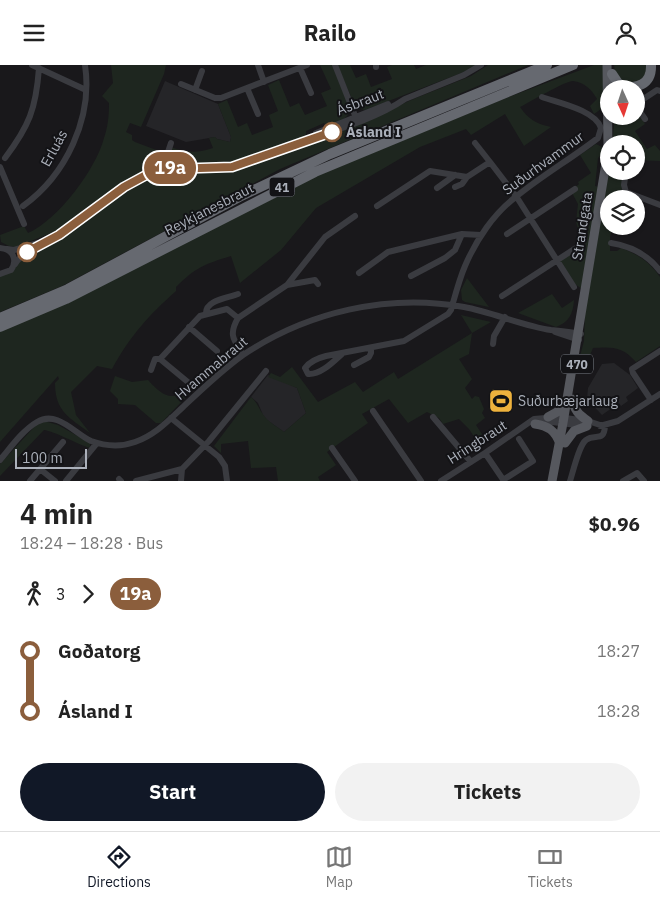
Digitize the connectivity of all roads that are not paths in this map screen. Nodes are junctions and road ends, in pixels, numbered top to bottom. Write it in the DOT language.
graph roads {
  1 [pos="85,65"];
  2 [pos="258,65"];
  3 [pos="336,65"];
  4 [pos="482,65"];
  5 [pos="547,65"];
  6 [pos="573,65"];
  7 [pos="651,65"];
  8 [pos="660,65"];
  9 [pos="35,66"];
  10 [pos="304,66"];
  11 [pos="610,68"];
  12 [pos="202,71"];
  13 [pos="615,80"];
  14 [pos="264,82"];
  15 [pos="645,83"];
  16 [pos="181,84"];
  17 [pos="645,86"];
  18 [pos="248,88"];
  19 [pos="86,90"];
  20 [pos="195,90"];
  21 [pos="660,91"];
  22 [pos="311,93"];
  23 [pos="542,97"];
  24 [pos="645,98"];
  25 [pos="258,114"];
  26 [pos="356,119"];
  27 [pos="171,143"];
  28 [pos="475,143"];
  29 [pos="5,159"];
  30 [pos="490,162"];
  31 [pos="0,167"];
  32 [pos="168,169"];
  33 [pos="455,175"];
  34 [pos="467,177"];
  35 [pos="603,180"];
  36 [pos="625,180"];
  37 [pos="456,187"];
  38 [pos="437,188"];
  39 [pos="575,189"];
  40 [pos="516,196"];
  41 [pos="660,205"];
  42 [pos="22,206"];
  43 [pos="378,206"];
  44 [pos="355,216"];
  45 [pos="529,219"];
  46 [pos="24,224"];
  47 [pos="462,234"];
  48 [pos="482,235"];
  49 [pos="507,235"];
  50 [pos="42,243"];
  51 [pos="611,243"];
  52 [pos="579,246"];
  53 [pos="3,247"];
  54 [pos="556,260"];
  55 [pos="15,264"];
  56 [pos="660,271"];
  57 [pos="359,273"];
  58 [pos="0,274"];
  59 [pos="411,276"];
  60 [pos="318,284"];
  61 [pos="287,285"];
  62 [pos="574,287"];
  63 [pos="238,294"];
  64 [pos="502,296"];
  65 [pos="453,305"];
  66 [pos="206,314"];
  67 [pos="505,317"];
  68 [pos="0,318"];
  69 [pos="238,318"];
  70 [pos="0,327"];
  71 [pos="189,327"];
  72 [pos="579,337"];
  73 [pos="395,343"];
  74 [pos="492,344"];
  75 [pos="371,348"];
  76 [pos="217,351"];
  77 [pos="384,351"];
  78 [pos="660,351"];
  79 [pos="343,353"];
  80 [pos="243,355"];
  81 [pos="160,359"];
  82 [pos="354,365"];
  83 [pos="151,370"];
  84 [pos="266,371"];
  85 [pos="188,383"];
  86 [pos="660,394"];
  87 [pos="570,397"];
  88 [pos="651,400"];
  89 [pos="373,411"];
  90 [pos="433,417"];
  91 [pos="548,417"];
  92 [pos="171,418"];
  93 [pos="566,421"];
  94 [pos="588,423"];
  95 [pos="531,424"];
  96 [pos="604,426"];
  97 [pos="519,439"];
  98 [pos="63,441"];
  99 [pos="97,443"];
  100 [pos="563,444"];
  101 [pos="205,445"];
  102 [pos="332,448"];
  103 [pos="485,453"];
  104 [pos="0,459"];
  105 [pos="471,462"];
  106 [pos="40,469"];
  107 [pos="182,469"];
  108 [pos="30,481"];
  109 [pos="55,481"];
  110 [pos="66,481"];
  111 [pos="136,481"];
  112 [pos="181,481"];
  113 [pos="228,481"];
  114 [pos="356,481"];
  115 [pos="420,481"];
  116 [pos="441,481"];
  117 [pos="503,481"];
  118 [pos="552,481"];
  119 [pos="570,481"];
  120 [pos="623,481"];
  121 [pos="644,481"];
  1 -- 19 [label="street, Erluás"];
  2 -- 14 [label="street"];
  3 -- 26 [label="street"];
  4 -- 26 [label="street, Ásbraut"];
  5 -- 68 [label="highway, Reykjanesbraut / 41"];
  6 -- 70 [label="highway, Reykjanesbraut / 41"];
  7 -- 15 [label="highway"];
  8 -- 17 [label="highway"];
  9 -- 19 [label="street"];
  9 -- 29 [label="street"];
  10 -- 14 [label="street"];
  10 -- 22 [label="street"];
  11 -- 13 [label="highway"];
  12 -- 20 [label="street"];
  14 -- 18 [label="street"];
  16 -- 20 [label="street"];
  18 -- 20 [label="street"];
  18 -- 25 [label="street"];
  19 -- 42 [label="street, Erluás"];
  21 -- 24 [label="street"];
  23 -- 40 [label="street, Suðurhvammur"];
  26 -- 32 [label="street, Ásbraut"];
  27 -- 32 [label="street"];
  28 -- 30 [label="street"];
  30 -- 34 [label="street"];
  30 -- 40 [label="street"];
  31 -- 46 [label="street"];
  32 -- 50 [label="street, Ásbraut"];
  33 -- 34 [label="street"];
  33 -- 38 [label="street"];
  33 -- 43 [label="street"];
  34 -- 37 [label="street"];
  35 -- 72 [label="main road, Strandgata / 470"];
  36 -- 41 [label="street"];
  39 -- 45 [label="street"];
  40 -- 45 [label="street"];
  40 -- 48 [label="street, Suðurhvammur"];
  44 -- 61 [label="street"];
  45 -- 49 [label="street"];
  45 -- 54 [label="street"];
  47 -- 48 [label="street"];
  47 -- 57 [label="street"];
  47 -- 59 [label="street"];
  48 -- 65 [label="street, Suðurhvammur"];
  50 -- 53 [label="street, Ásbraut"];
  50 -- 55 [label="street, Ásbraut"];
  51 -- 56 [label="street"];
  52 -- 54 [label="street"];
  53 -- 55 [label="street"];
  54 -- 62 [label="street"];
  54 -- 64 [label="street"];
  55 -- 58 [label="street, Ásbraut"];
  60 -- 61 [label="street"];
  61 -- 69 [label="street"];
  63 -- 66 [label="street"];
  65 -- 67 [label="street, Hvammabraut"];
  65 -- 73 [label="street"];
  65 -- 80 [label="street, Hvammabraut"];
  66 -- 69 [label="street"];
  66 -- 71 [label="street"];
  67 -- 72 [label="street, Hvammabraut"];
  67 -- 74 [label="street"];
  69 -- 80 [label="street"];
  71 -- 76 [label="street"];
  71 -- 81 [label="street"];
  72 -- 87 [label="main road, Strandgata / 470"];
  73 -- 75 [label="street"];
  73 -- 77 [label="street"];
  75 -- 79 [label="street"];
  75 -- 82 [label="street"];
  78 -- 88 [label="street"];
  79 -- 79 [label="street"];
  80 -- 92 [label="street, Hvammabraut"];
  81 -- 83 [label="street"];
  81 -- 85 [label="street"];
  84 -- 101 [label="street"];
  86 -- 88 [label="street"];
  87 -- 91 [label="main road"];
  87 -- 93 [label="main road, Strandgata / 470"];
  87 -- 94 [label="main road"];
  88 -- 96 [label="street"];
  89 -- 115 [label="street"];
  90 -- 105 [label="street"];
  91 -- 93 [label="street, Hringbraut"];
  91 -- 95 [label="street, Hringbraut"];
  92 -- 99 [label="street, Hvammabraut"];
  92 -- 101 [label="street"];
  93 -- 94 [label="street"];
  93 -- 95 [label="street"];
  93 -- 100 [label="main road, Strandgata / 470"];
  94 -- 96 [label="street"];
  94 -- 100 [label="main road"];
  95 -- 100 [label="main road"];
  95 -- 103 [label="street, Hringbraut"];
  96 -- 119 [label="street"];
  97 -- 117 [label="street"];
  98 -- 106 [label="street"];
  99 -- 104 [label="street, Hvammabraut"];
  99 -- 110 [label="street"];
  100 -- 118 [label="main road, Strandgata / 470"];
  101 -- 107 [label="street"];
  101 -- 113 [label="street"];
  102 -- 114 [label="street"];
  103 -- 105 [label="street, Hringbraut"];
  103 -- 117 [label="street"];
  105 -- 116 [label="street, Hringbraut"];
  106 -- 108 [label="street"];
  106 -- 109 [label="street"];
  107 -- 111 [label="street"];
  107 -- 112 [label="street"];
  120 -- 121 [label="street"];
}
